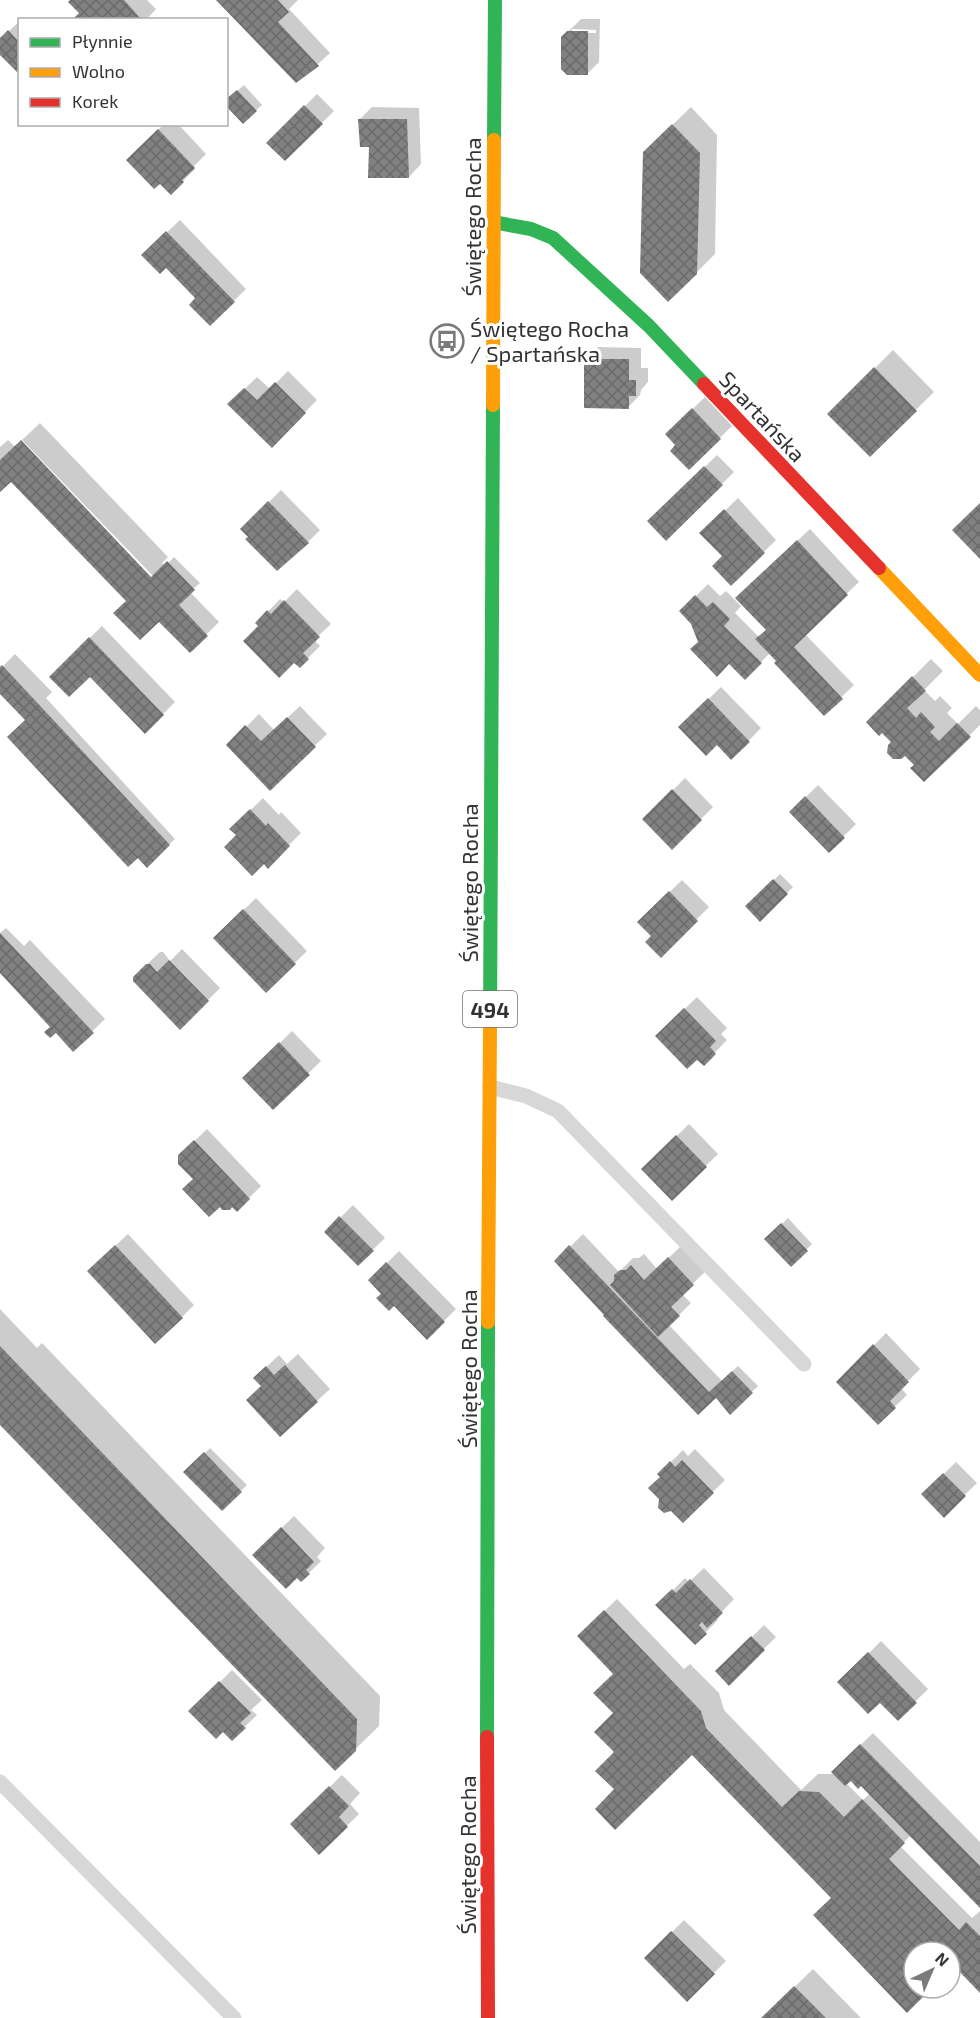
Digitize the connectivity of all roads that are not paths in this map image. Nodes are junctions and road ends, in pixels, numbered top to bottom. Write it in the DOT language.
graph roads {
  1 [pos="495,0"];
  2 [pos="493,222"];
  3 [pos="980,675"];
  4 [pos="490,1087"];
  5 [pos="804,1364"];
  6 [pos="0,1782"];
  7 [pos="234,2018"];
  8 [pos="488,2018"];
  1 -- 2 [label="main road, Świętego Rocha / 494"];
  2 -- 3 [label="main road, Spartańska"];
  2 -- 4 [label="main road, Świętego Rocha / 494"];
  4 -- 5 [label="lane"];
  4 -- 8 [label="main road, Świętego Rocha / 494"];
  6 -- 7 [label="lane"];
}
